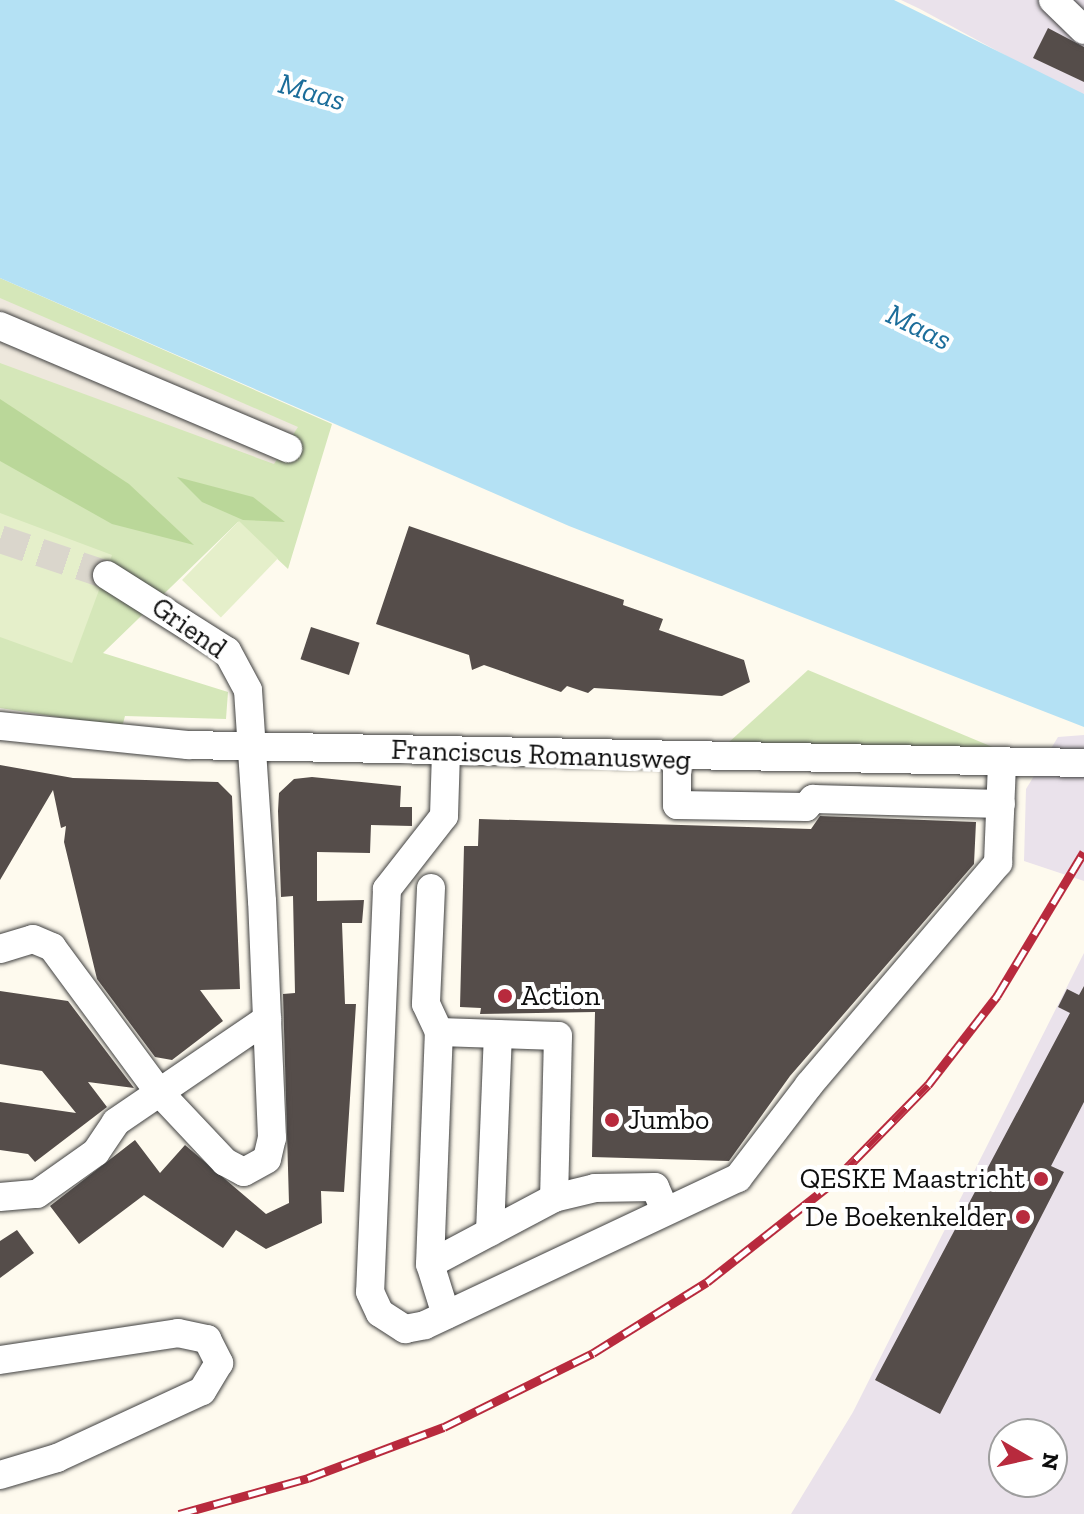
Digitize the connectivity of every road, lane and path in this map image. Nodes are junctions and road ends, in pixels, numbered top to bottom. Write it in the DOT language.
graph roads {
  1 [pos="1053,0"];
  2 [pos="1084,30"];
  3 [pos="0,326"];
  4 [pos="288,448"];
  5 [pos="107,575"];
  6 [pos="0,726"];
  7 [pos="253,746"];
  8 [pos="446,752"];
  9 [pos="677,759"];
  10 [pos="1084,763"];
  11 [pos="1002,765"];
  12 [pos="1001,804"];
  13 [pos="431,888"];
  14 [pos="0,949"];
  15 [pos="267,1019"];
  16 [pos="439,1032"];
  17 [pos="498,1034"];
  18 [pos="159,1092"];
  19 [pos="0,1197"];
  20 [pos="554,1198"];
  21 [pos="665,1210"];
  22 [pos="490,1232"];
  23 [pos="430,1264"];
  24 [pos="446,1315"];
  25 [pos="0,1360"];
  26 [pos="0,1475"];
  1 -- 2 [label="street"];
  3 -- 4 [label="street"];
  5 -- 7 [label="street, Griend"];
  6 -- 7 [label="street, Franciscus Romanusweg"];
  7 -- 8 [label="street, Franciscus Romanusweg"];
  7 -- 15 [label="street, Griend"];
  8 -- 9 [label="street, Franciscus Romanusweg"];
  8 -- 24 [label="street"];
  9 -- 11 [label="street, Franciscus Romanusweg"];
  9 -- 12 [label="street"];
  10 -- 11 [label="street, Franciscus Romanusweg"];
  11 -- 12 [label="street"];
  12 -- 21 [label="street"];
  13 -- 16 [label="street"];
  14 -- 18 [label="street, Griend"];
  15 -- 18 [label="street"];
  15 -- 18 [label="street, Griend"];
  16 -- 17 [label="street"];
  16 -- 23 [label="street"];
  17 -- 20 [label="street"];
  17 -- 22 [label="street"];
  18 -- 19 [label="street"];
  20 -- 21 [label="street"];
  20 -- 22 [label="street"];
  21 -- 24 [label="street"];
  22 -- 23 [label="street"];
  23 -- 24 [label="street"];
  25 -- 26 [label="street"];
}
